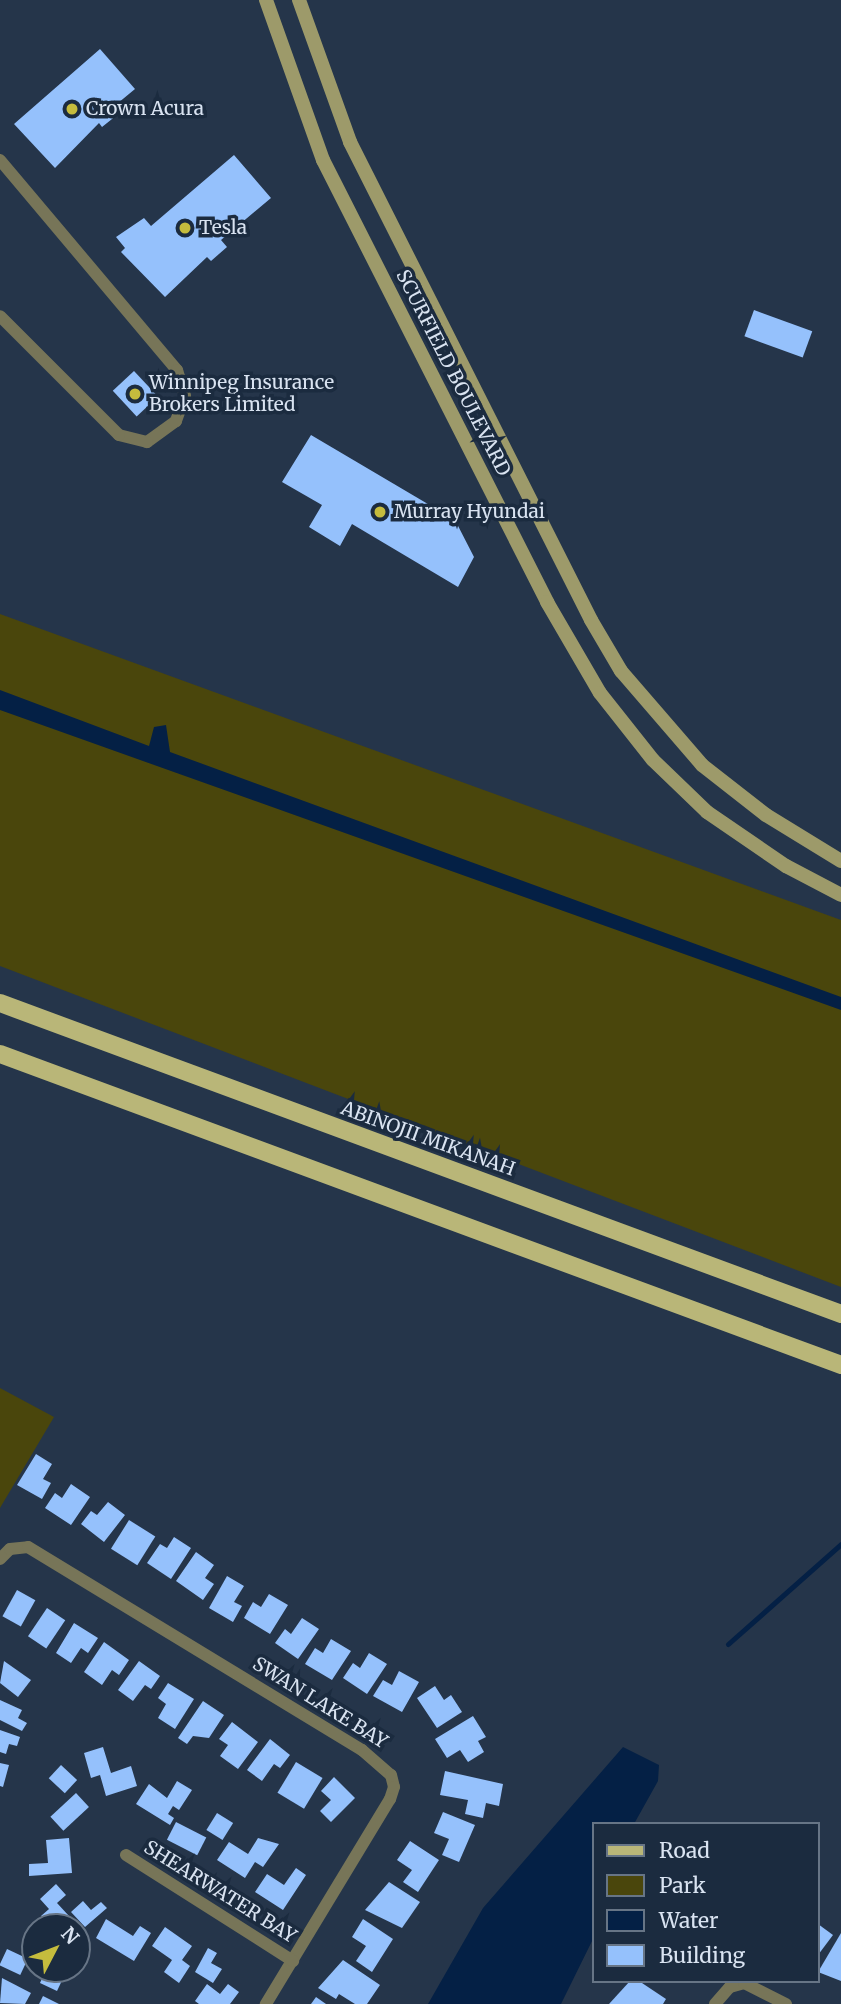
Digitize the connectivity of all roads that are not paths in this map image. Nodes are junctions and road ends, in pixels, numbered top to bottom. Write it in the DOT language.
graph roads {
  1 [pos="266,0"];
  2 [pos="299,0"];
  3 [pos="0,160"];
  4 [pos="0,316"];
  5 [pos="841,861"];
  6 [pos="841,895"];
  7 [pos="0,1003"];
  8 [pos="0,1054"];
  9 [pos="841,1314"];
  10 [pos="841,1364"];
  11 [pos="0,1559"];
  12 [pos="126,1855"];
  13 [pos="293,1961"];
  14 [pos="267,2004"];
  15 [pos="715,2004"];
  16 [pos="786,2004"];
  1 -- 6 [label="street, SCURFIELD BOULEVARD"];
  2 -- 5 [label="street, SCURFIELD BOULEVARD"];
  3 -- 4 [label="street"];
  7 -- 9 [label="main road, ABINOJII MIKANAH"];
  8 -- 10 [label="main road"];
  11 -- 13 [label="street, SWAN LAKE BAY"];
  12 -- 13 [label="street, SHEARWATER BAY"];
  13 -- 14 [label="street, SWAN LAKE BAY"];
  15 -- 16 [label="street"];
}
